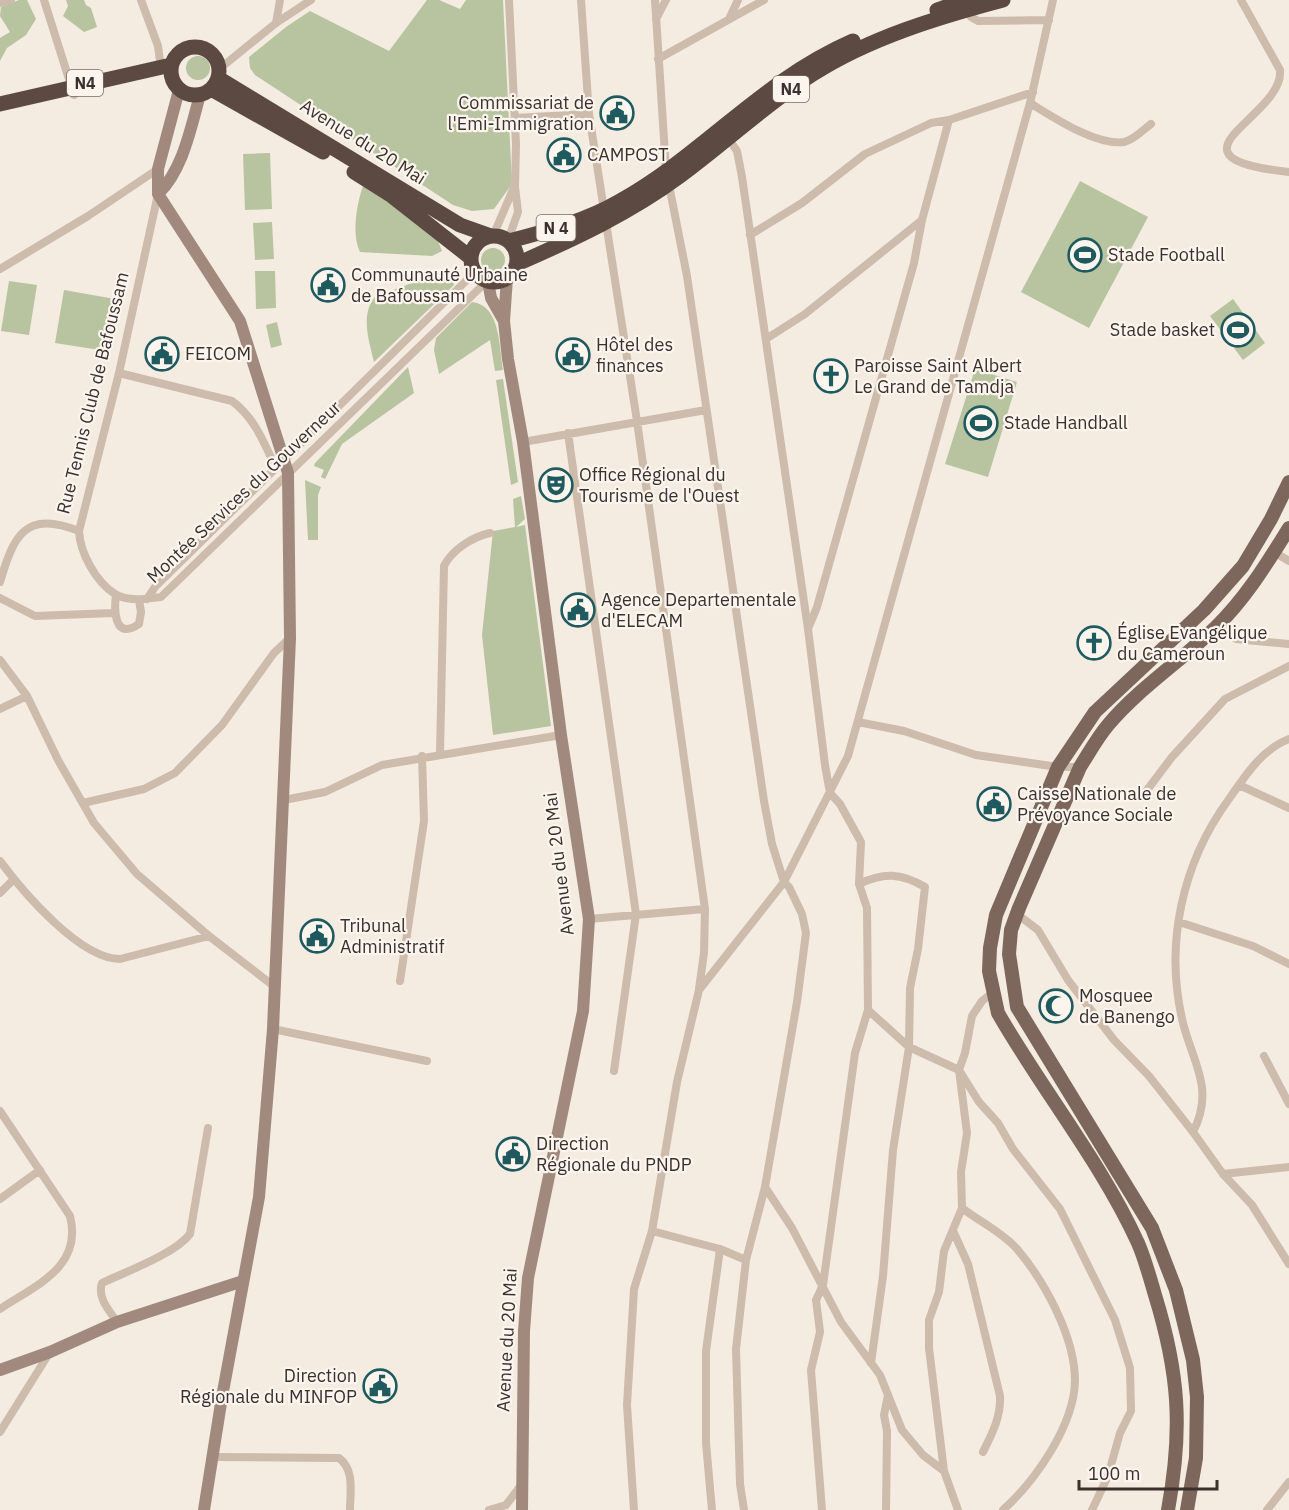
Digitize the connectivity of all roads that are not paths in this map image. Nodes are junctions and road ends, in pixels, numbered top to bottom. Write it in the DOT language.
graph roads {
  1 [pos="11,0"];
  2 [pos="44,0"];
  3 [pos="141,0"];
  4 [pos="280,0"];
  5 [pos="311,0"];
  6 [pos="509,0"];
  7 [pos="581,0"];
  8 [pos="655,0"];
  9 [pos="666,0"];
  10 [pos="738,0"];
  11 [pos="764,0"];
  12 [pos="1003,0"];
  13 [pos="1053,0"];
  14 [pos="1241,0"];
  15 [pos="0,3"];
  16 [pos="966,4"];
  17 [pos="656,20"];
  18 [pos="729,20"];
  19 [pos="1049,20"];
  20 [pos="276,23"];
  21 [pos="658,59"];
  22 [pos="168,70"];
  23 [pos="212,83"];
  24 [pos="179,90"];
  25 [pos="73,91"];
  26 [pos="1033,92"];
  27 [pos="1030,103"];
  28 [pos="0,104"];
  29 [pos="0,112"];
  30 [pos="589,114"];
  31 [pos="515,118"];
  32 [pos="949,120"];
  33 [pos="1151,124"];
  34 [pos="724,132"];
  35 [pos="158,169"];
  36 [pos="1289,172"];
  37 [pos="667,177"];
  38 [pos="514,187"];
  39 [pos="158,194"];
  40 [pos="604,217"];
  41 [pos="922,220"];
  42 [pos="750,235"];
  43 [pos="500,238"];
  44 [pos="517,264"];
  45 [pos="0,269"];
  46 [pos="480,273"];
  47 [pos="507,278"];
  48 [pos="504,321"];
  49 [pos="766,339"];
  50 [pos="119,373"];
  51 [pos="706,410"];
  52 [pos="638,421"];
  53 [pos="568,432"];
  54 [pos="523,442"];
  55 [pos="281,464"];
  56 [pos="288,473"];
  57 [pos="1289,482"];
  58 [pos="1289,528"];
  59 [pos="79,531"];
  60 [pos="490,533"];
  61 [pos="1274,552"];
  62 [pos="1289,561"];
  63 [pos="0,582"];
  64 [pos="116,595"];
  65 [pos="0,598"];
  66 [pos="143,600"];
  67 [pos="113,613"];
  68 [pos="1217,626"];
  69 [pos="808,629"];
  70 [pos="290,638"];
  71 [pos="1289,644"];
  72 [pos="0,660"];
  73 [pos="1289,666"];
  74 [pos="27,696"];
  75 [pos="0,709"];
  76 [pos="858,722"];
  77 [pos="561,735"];
  78 [pos="1289,739"];
  79 [pos="440,753"];
  80 [pos="422,756"];
  81 [pos="1058,767"];
  82 [pos="1080,767"];
  83 [pos="1239,785"];
  84 [pos="830,793"];
  85 [pos="1141,798"];
  86 [pos="284,800"];
  87 [pos="83,803"];
  88 [pos="1289,808"];
  89 [pos="0,861"];
  90 [pos="14,879"];
  91 [pos="784,882"];
  92 [pos="859,884"];
  93 [pos="0,893"];
  94 [pos="705,909"];
  95 [pos="636,914"];
  96 [pos="1017,914"];
  97 [pos="589,919"];
  98 [pos="1179,922"];
  99 [pos="209,936"];
  100 [pos="1289,964"];
  101 [pos="400,981"];
  102 [pos="275,987"];
  103 [pos="699,990"];
  104 [pos="992,993"];
  105 [pos="868,1010"];
  106 [pos="273,1029"];
  107 [pos="909,1047"];
  108 [pos="1264,1056"];
  109 [pos="427,1061"];
  110 [pos="959,1070"];
  111 [pos="614,1071"];
  112 [pos="1289,1104"];
  113 [pos="0,1111"];
  114 [pos="208,1128"];
  115 [pos="1193,1132"];
  116 [pos="1289,1167"];
  117 [pos="40,1170"];
  118 [pos="1222,1174"];
  119 [pos="765,1187"];
  120 [pos="0,1199"];
  121 [pos="962,1208"];
  122 [pos="652,1231"];
  123 [pos="954,1233"];
  124 [pos="720,1249"];
  125 [pos="746,1260"];
  126 [pos="1289,1264"];
  127 [pos="243,1281"];
  128 [pos="823,1285"];
  129 [pos="0,1309"];
  130 [pos="117,1322"];
  131 [pos="50,1352"];
  132 [pos="871,1363"];
  133 [pos="0,1370"];
  134 [pos="889,1392"];
  135 [pos="0,1432"];
  136 [pos="983,1452"];
  137 [pos="212,1457"];
  138 [pos="944,1471"];
  139 [pos="1289,1482"];
  140 [pos="522,1483"];
  141 [pos="204,1510"];
  142 [pos="350,1510"];
  143 [pos="489,1510"];
  144 [pos="522,1510"];
  145 [pos="634,1510"];
  146 [pos="712,1510"];
  147 [pos="744,1510"];
  148 [pos="822,1510"];
  149 [pos="886,1510"];
  150 [pos="958,1510"];
  151 [pos="1003,1510"];
  152 [pos="1092,1510"];
  153 [pos="1167,1510"];
  154 [pos="1187,1510"];
  155 [pos="1267,1510"];
  1 -- 15 [label="street"];
  2 -- 25 [label="street"];
  3 -- 22 [label="street"];
  4 -- 20 [label="street"];
  5 -- 20 [label="street"];
  6 -- 31 [label="street"];
  7 -- 30 [label="street"];
  8 -- 17 [label="street"];
  9 -- 17 [label="street"];
  10 -- 18 [label="street"];
  11 -- 18 [label="street"];
  12 -- 16 [label="highway, N4"];
  13 -- 19 [label="street"];
  14 -- 36 [label="street"];
  16 -- 19 [label="street"];
  16 -- 34 [label="highway, N4"];
  17 -- 21 [label="street"];
  18 -- 21 [label="street"];
  19 -- 26 [label="street"];
  20 -- 23 [label="street"];
  21 -- 37 [label="street"];
  22 -- 23 [label="highway"];
  22 -- 24 [label="highway"];
  22 -- 25 [label="highway, N4"];
  23 -- 24 [label="highway"];
  23 -- 39 [label="street, Rue Tennis Club de Bafoussam"];
  23 -- 43 [label="highway, Avenue du 20 Mai"];
  23 -- 46 [label="highway, Avenue du 20 Mai"];
  24 -- 35 [label="street, Rue Tennis Club de Bafoussam"];
  25 -- 28 [label="highway, N4"];
  25 -- 29 [label="highway, N4"];
  26 -- 27 [label="street"];
  26 -- 32 [label="street"];
  27 -- 33 [label="street"];
  27 -- 76 [label="street"];
  30 -- 31 [label="street"];
  30 -- 40 [label="street"];
  31 -- 38 [label="street"];
  32 -- 41 [label="street"];
  32 -- 42 [label="street"];
  34 -- 37 [label="highway, N4"];
  34 -- 42 [label="street"];
  35 -- 39 [label="street, Rue Tennis Club de Bafoussam"];
  35 -- 45 [label="street"];
  37 -- 40 [label="highway, N4"];
  37 -- 51 [label="street"];
  38 -- 43 [label="street"];
  38 -- 43 [label="street"];
  39 -- 50 [label="street, Rue Tennis Club de Bafoussam"];
  39 -- 55 [label="street"];
  40 -- 43 [label="highway, N 4"];
  40 -- 44 [label="highway, N 4"];
  40 -- 52 [label="street"];
  41 -- 49 [label="street"];
  41 -- 69 [label="street"];
  42 -- 49 [label="street"];
  43 -- 44 [label="highway"];
  43 -- 46 [label="highway"];
  44 -- 47 [label="highway"];
  46 -- 47 [label="highway"];
  46 -- 48 [label="street, Avenue du 20 Mai"];
  46 -- 55 [label="street, Montée Services du Gouverneur"];
  46 -- 56 [label="street, Montée Services du Gouverneur"];
  47 -- 48 [label="street, Avenue du 20 Mai"];
  48 -- 54 [label="street, Avenue du 20 Mai"];
  49 -- 69 [label="street"];
  50 -- 55 [label="street"];
  50 -- 59 [label="street, Rue Tennis Club de Bafoussam"];
  51 -- 52 [label="street"];
  51 -- 91 [label="street"];
  52 -- 53 [label="street"];
  52 -- 94 [label="street"];
  53 -- 54 [label="street"];
  53 -- 95 [label="street"];
  54 -- 77 [label="street, Avenue du 20 Mai"];
  55 -- 56 [label="street"];
  55 -- 66 [label="street, Montée Services du Gouverneur"];
  56 -- 66 [label="street, Montée Services du Gouverneur"];
  56 -- 70 [label="street"];
  57 -- 81 [label="main road"];
  58 -- 61 [label="main road"];
  59 -- 63 [label="street"];
  59 -- 64 [label="street, Rue Tennis Club de Bafoussam"];
  60 -- 79 [label="street"];
  61 -- 62 [label="street"];
  61 -- 68 [label="main road"];
  64 -- 66 [label="street"];
  64 -- 67 [label="street"];
  65 -- 67 [label="street"];
  66 -- 67 [label="street"];
  68 -- 71 [label="street"];
  68 -- 82 [label="main road"];
  69 -- 84 [label="street"];
  70 -- 86 [label="street"];
  70 -- 87 [label="street"];
  72 -- 74 [label="street"];
  73 -- 85 [label="street"];
  74 -- 75 [label="street"];
  74 -- 87 [label="street"];
  76 -- 81 [label="street"];
  76 -- 84 [label="street"];
  77 -- 79 [label="street"];
  77 -- 97 [label="street, Avenue du 20 Mai"];
  78 -- 83 [label="street"];
  79 -- 80 [label="street"];
  80 -- 86 [label="street"];
  80 -- 101 [label="street"];
  81 -- 82 [label="street"];
  81 -- 104 [label="main road"];
  82 -- 96 [label="main road"];
  83 -- 88 [label="street"];
  83 -- 98 [label="street"];
  84 -- 91 [label="street"];
  84 -- 92 [label="street"];
  86 -- 102 [label="street"];
  87 -- 99 [label="street"];
  89 -- 90 [label="street"];
  90 -- 93 [label="street"];
  90 -- 99 [label="street"];
  91 -- 103 [label="street"];
  91 -- 119 [label="street"];
  92 -- 105 [label="street"];
  92 -- 107 [label="street"];
  94 -- 95 [label="street"];
  94 -- 103 [label="street"];
  95 -- 97 [label="street"];
  95 -- 111 [label="street"];
  96 -- 115 [label="street"];
  96 -- 154 [label="main road"];
  97 -- 140 [label="street, Avenue du 20 Mai"];
  98 -- 100 [label="street"];
  98 -- 115 [label="street"];
  99 -- 102 [label="street"];
  102 -- 106 [label="street"];
  103 -- 122 [label="street"];
  104 -- 110 [label="street"];
  104 -- 153 [label="main road"];
  105 -- 107 [label="street"];
  105 -- 128 [label="street"];
  106 -- 109 [label="street"];
  106 -- 127 [label="street"];
  107 -- 110 [label="street"];
  107 -- 132 [label="street"];
  108 -- 112 [label="street"];
  110 -- 121 [label="street"];
  110 -- 152 [label="street"];
  113 -- 117 [label="street"];
  114 -- 130 [label="street"];
  115 -- 118 [label="street"];
  116 -- 118 [label="street"];
  117 -- 120 [label="street"];
  117 -- 129 [label="street"];
  118 -- 126 [label="street"];
  119 -- 125 [label="street"];
  119 -- 128 [label="street"];
  121 -- 123 [label="street"];
  121 -- 151 [label="street"];
  122 -- 124 [label="street"];
  122 -- 145 [label="street"];
  123 -- 136 [label="street"];
  123 -- 138 [label="street"];
  124 -- 125 [label="street"];
  124 -- 146 [label="street"];
  125 -- 147 [label="street"];
  127 -- 130 [label="street"];
  127 -- 137 [label="street"];
  128 -- 132 [label="street"];
  128 -- 148 [label="street"];
  130 -- 131 [label="street"];
  131 -- 133 [label="street"];
  131 -- 135 [label="street"];
  132 -- 134 [label="street"];
  134 -- 138 [label="street"];
  134 -- 149 [label="street"];
  137 -- 141 [label="street"];
  137 -- 142 [label="street"];
  138 -- 150 [label="street"];
  139 -- 155 [label="street"];
  140 -- 143 [label="street"];
  140 -- 144 [label="street, Avenue du 20 Mai"];
}
